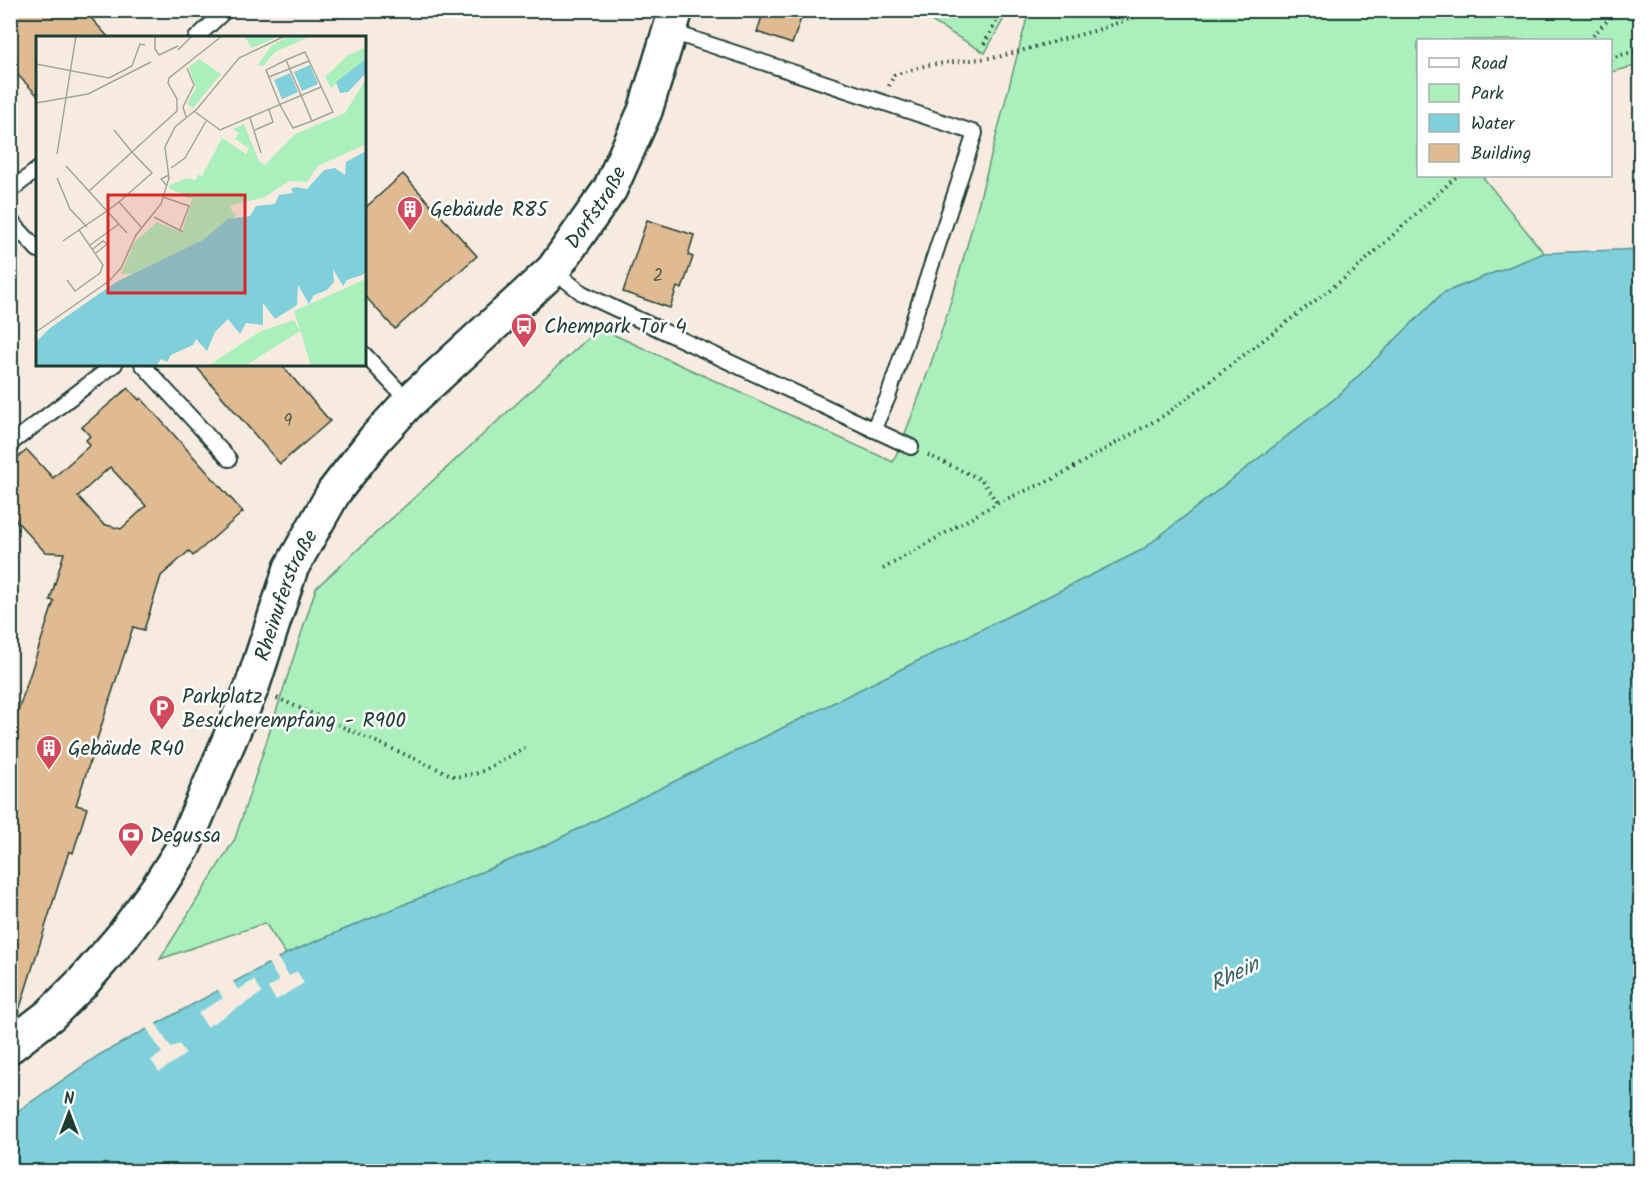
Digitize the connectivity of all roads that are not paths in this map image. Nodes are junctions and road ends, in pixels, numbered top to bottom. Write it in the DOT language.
graph roads {
  1 [pos="226,10"];
  2 [pos="672,21"];
  3 [pos="198,36"];
  4 [pos="36,171"];
  5 [pos="10,191"];
  6 [pos="10,220"];
  7 [pos="36,247"];
  8 [pos="554,270"];
  9 [pos="366,356"];
  10 [pos="451,364"];
  11 [pos="112,366"];
  12 [pos="144,366"];
  13 [pos="409,402"];
  14 [pos="873,430"];
  15 [pos="10,444"];
  16 [pos="911,447"];
  17 [pos="229,459"];
  18 [pos="10,1046"];
  1 -- 3 [label="lane"];
  2 -- 8 [label="street, Dorfstraße"];
  2 -- 14 [label="lane"];
  4 -- 5 [label="lane"];
  6 -- 7 [label="lane"];
  8 -- 10 [label="street, Dorfstraße"];
  8 -- 14 [label="lane"];
  9 -- 13 [label="lane"];
  10 -- 13 [label="street, Rheinuferstraße"];
  11 -- 15 [label="lane"];
  12 -- 17 [label="lane"];
  13 -- 18 [label="street, Rheinuferstraße"];
  14 -- 16 [label="lane"];
}
